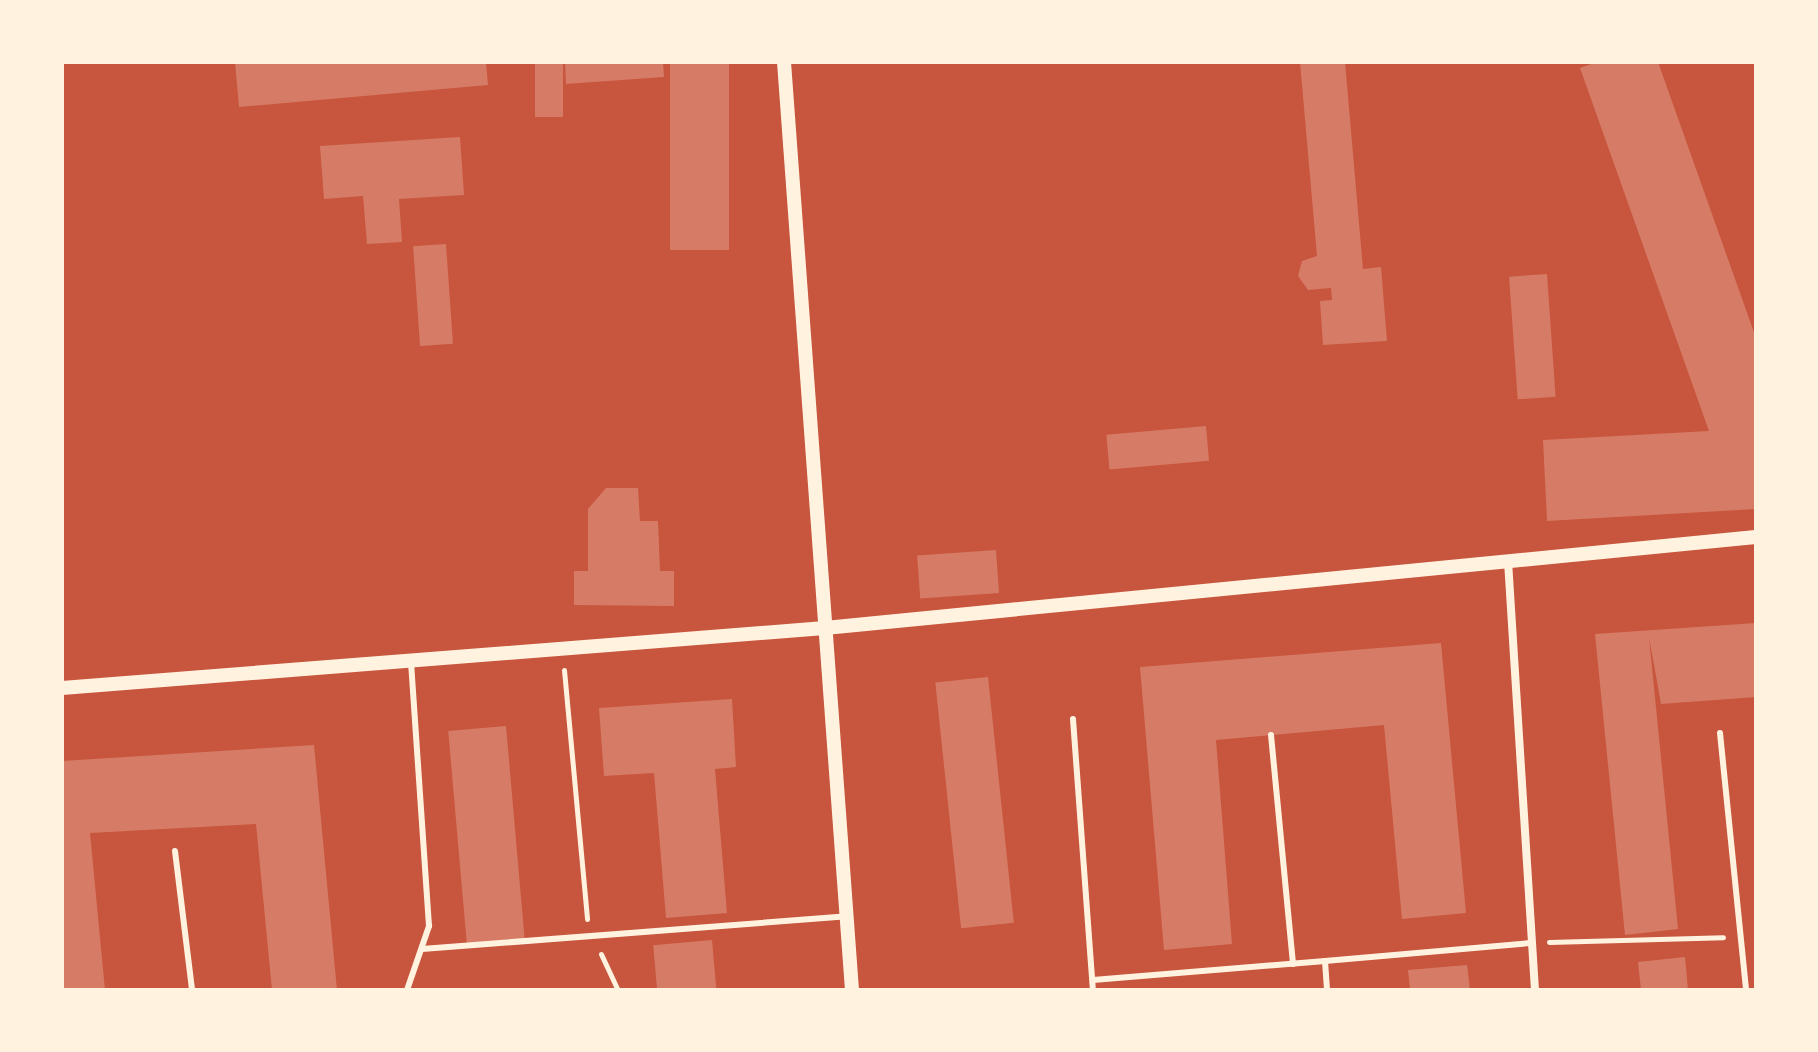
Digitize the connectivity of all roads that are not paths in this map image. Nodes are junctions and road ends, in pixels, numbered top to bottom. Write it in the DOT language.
graph roads {
  1 [pos="784,62"];
  2 [pos="1756,537"];
  3 [pos="1508,561"];
  4 [pos="825,628"];
  5 [pos="411,661"];
  6 [pos="62,688"];
  7 [pos="1073,719"];
  8 [pos="1720,733"];
  9 [pos="1271,735"];
  10 [pos="175,851"];
  11 [pos="847,916"];
  12 [pos="1532,943"];
  13 [pos="422,949"];
  14 [pos="1325,961"];
  15 [pos="1293,964"];
  16 [pos="1093,980"];
  17 [pos="192,990"];
  18 [pos="407,990"];
  19 [pos="852,990"];
  20 [pos="1093,990"];
  21 [pos="1327,990"];
  22 [pos="1535,990"];
  23 [pos="1746,990"];
  1 -- 4 [label="street"];
  2 -- 3 [label="street"];
  3 -- 4 [label="street"];
  3 -- 12 [label="street"];
  4 -- 5 [label="street"];
  4 -- 11 [label="street"];
  5 -- 6 [label="street"];
  5 -- 13 [label="lane"];
  7 -- 16 [label="lane"];
  8 -- 23 [label="lane"];
  9 -- 15 [label="lane"];
  10 -- 17 [label="lane"];
  11 -- 13 [label="lane"];
  11 -- 19 [label="street"];
  12 -- 14 [label="lane"];
  12 -- 22 [label="street"];
  13 -- 18 [label="lane"];
  14 -- 15 [label="lane"];
  14 -- 21 [label="lane"];
  15 -- 16 [label="lane"];
  16 -- 20 [label="lane"];
}
